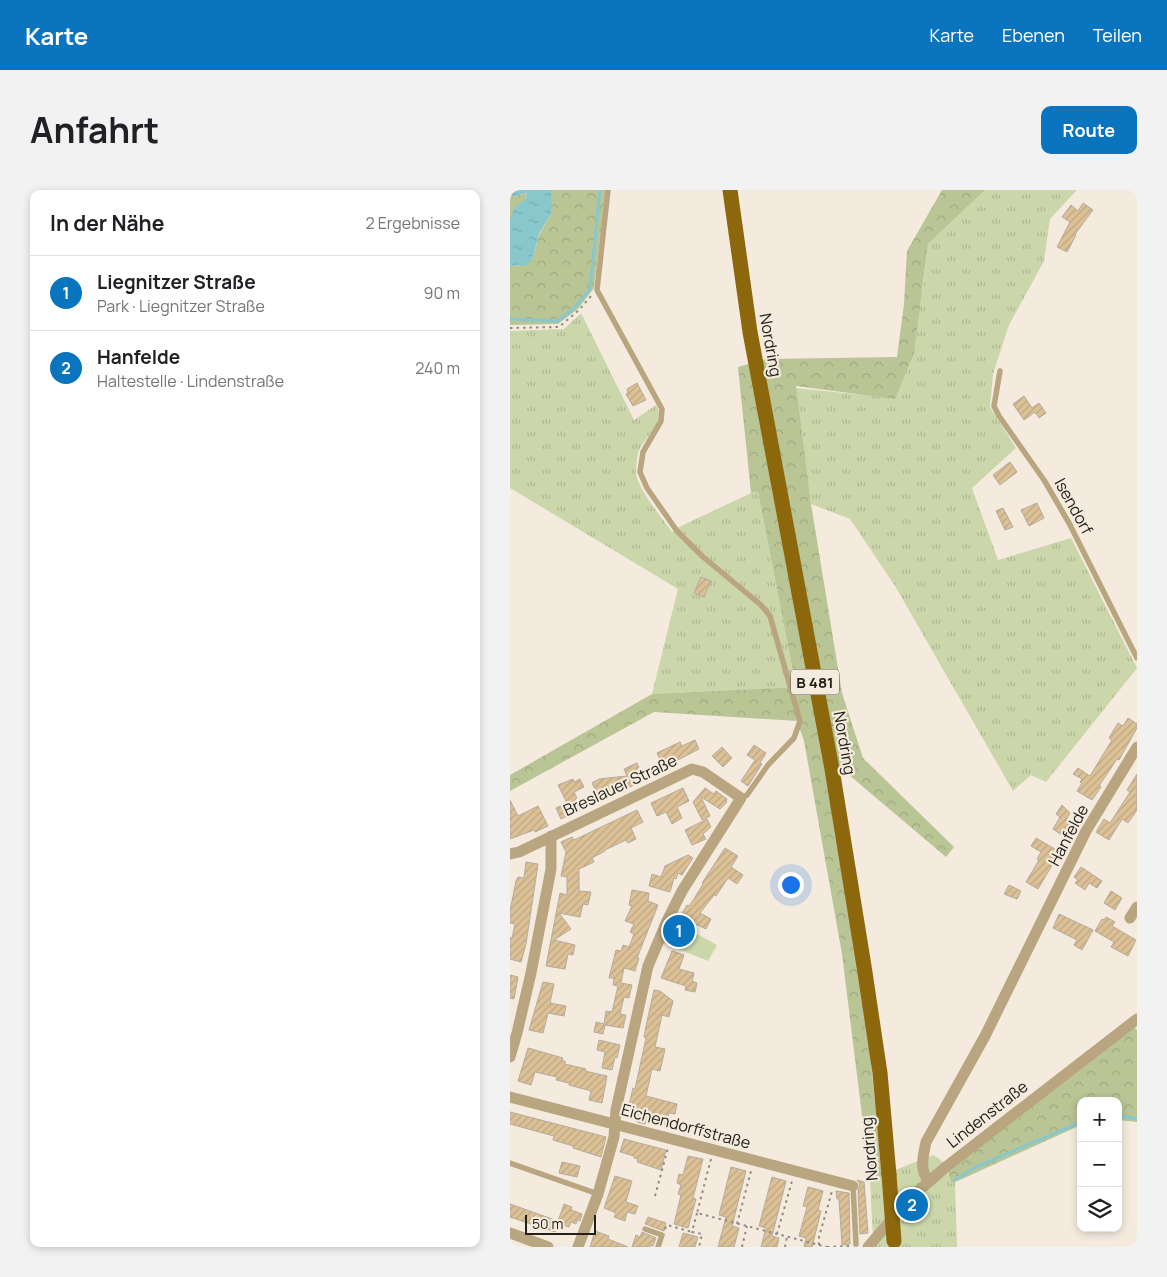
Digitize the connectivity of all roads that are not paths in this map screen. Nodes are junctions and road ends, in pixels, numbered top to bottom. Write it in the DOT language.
graph roads {
  1 [pos="608,190"];
  2 [pos="730,190"];
  3 [pos="1000,371"];
  4 [pos="1137,658"];
  5 [pos="1137,747"];
  6 [pos="741,798"];
  7 [pos="551,836"];
  8 [pos="510,854"];
  9 [pos="1137,907"];
  10 [pos="1130,918"];
  11 [pos="1137,1019"];
  12 [pos="510,1057"];
  13 [pos="510,1097"];
  14 [pos="616,1124"];
  15 [pos="510,1163"];
  16 [pos="929,1182"];
  17 [pos="853,1186"];
  18 [pos="598,1194"];
  19 [pos="645,1229"];
  20 [pos="510,1233"];
  21 [pos="856,1244"];
  22 [pos="894,1244"];
  23 [pos="548,1247"];
  24 [pos="578,1247"];
  25 [pos="658,1247"];
  26 [pos="868,1247"];
  1 -- 6 [label="lane"];
  2 -- 22 [label="main road, Nordring / B 481, bridge"];
  3 -- 4 [label="lane, Isendorf"];
  5 -- 16 [label="street, Hanfelde"];
  6 -- 7 [label="street, Breslauer Straße"];
  6 -- 14 [label="street"];
  7 -- 8 [label="street, Breslauer Straße"];
  7 -- 12 [label="street"];
  9 -- 10 [label="street"];
  11 -- 16 [label="street, Lindenstraße"];
  13 -- 14 [label="street, Eichendorffstraße"];
  14 -- 17 [label="street, Eichendorffstraße"];
  14 -- 18 [label="street"];
  15 -- 18 [label="lane"];
  16 -- 26 [label="street, Lindenstraße"];
  17 -- 21 [label="lane"];
  18 -- 24 [label="street"];
  19 -- 25 [label="lane"];
  20 -- 23 [label="street"];
}
